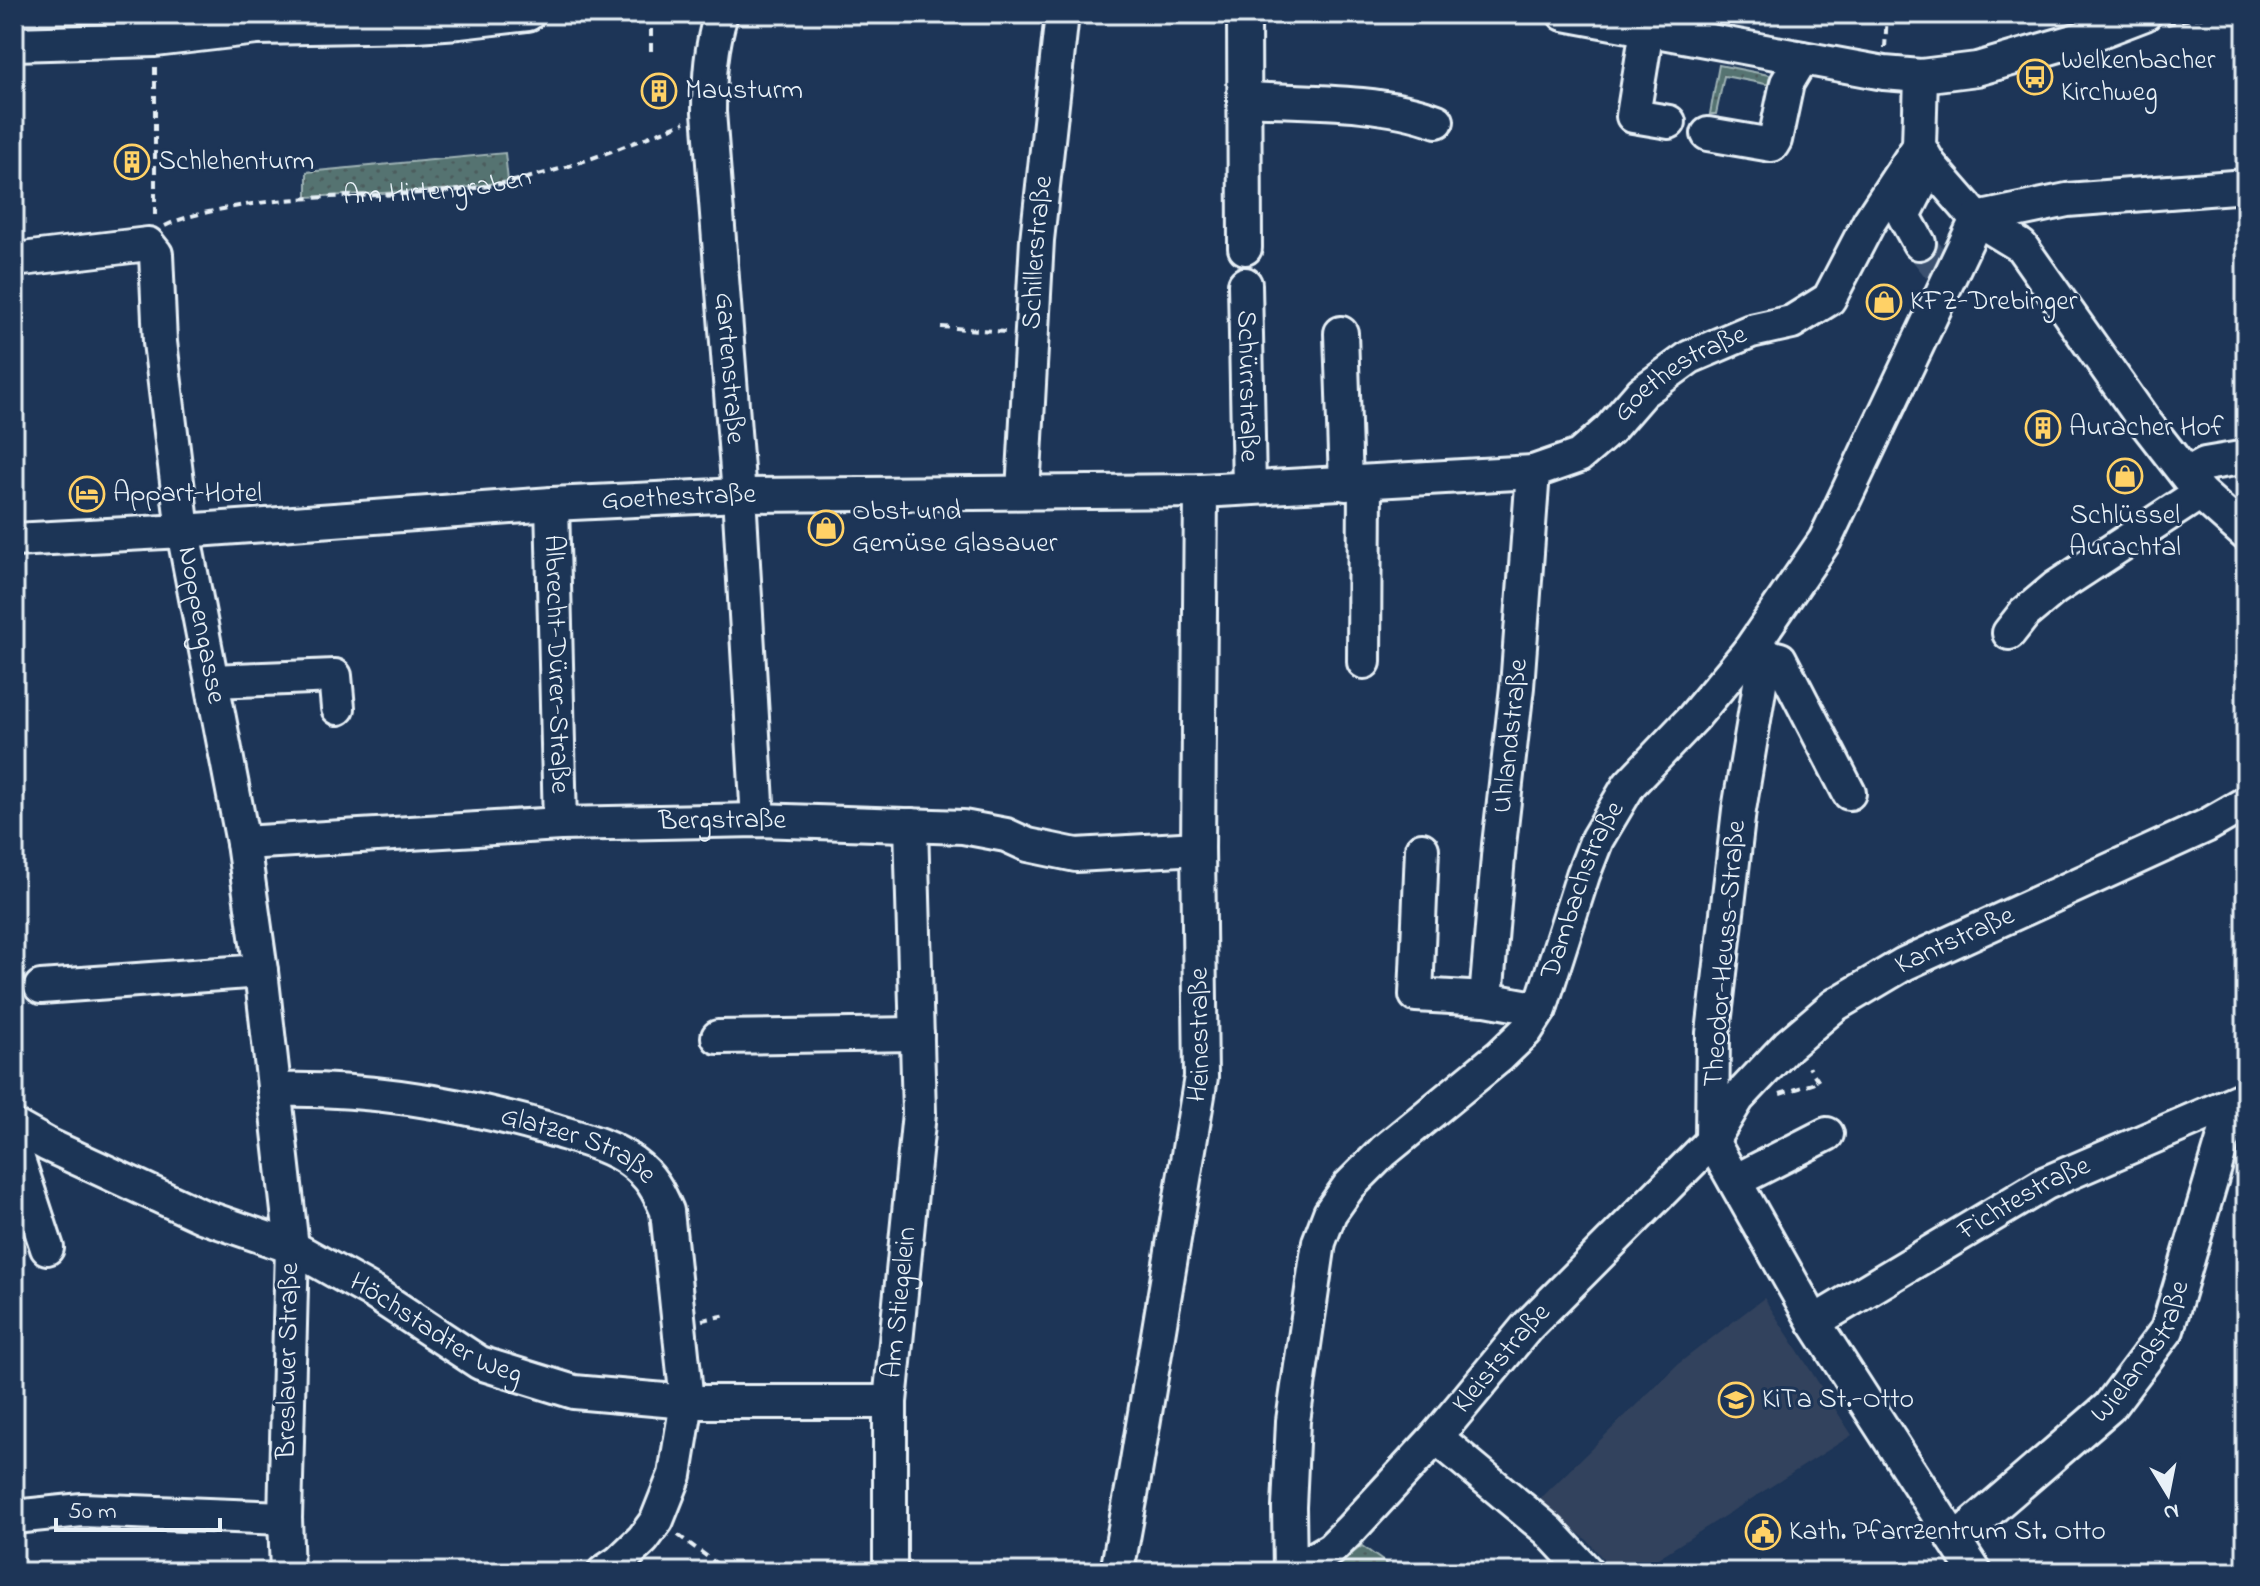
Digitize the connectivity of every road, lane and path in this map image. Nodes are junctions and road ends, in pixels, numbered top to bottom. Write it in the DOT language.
graph roads {
  1 [pos="528,14"];
  2 [pos="651,14"];
  3 [pos="721,14"];
  4 [pos="1062,14"];
  5 [pos="1244,14"];
  6 [pos="1564,14"];
  7 [pos="2216,14"];
  8 [pos="2141,16"];
  9 [pos="256,21"];
  10 [pos="1647,29"];
  11 [pos="27,40"];
  12 [pos="155,40"];
  13 [pos="651,51"];
  14 [pos="1802,58"];
  15 [pos="1921,76"];
  16 [pos="1244,99"];
  17 [pos="709,112"];
  18 [pos="1437,121"];
  19 [pos="1669,122"];
  20 [pos="1708,134"];
  21 [pos="1924,155"];
  22 [pos="2246,186"];
  23 [pos="1977,219"];
  24 [pos="152,237"];
  25 [pos="1919,243"];
  26 [pos="1245,248"];
  27 [pos="14,260"];
  28 [pos="1245,284"];
  29 [pos="941,327"];
  30 [pos="1341,333"];
  31 [pos="1032,334"];
  32 [pos="2246,457"];
  33 [pos="1533,472"];
  34 [pos="1355,483"];
  35 [pos="2194,483"];
  36 [pos="1249,488"];
  37 [pos="1201,491"];
  38 [pos="1023,492"];
  39 [pos="739,495"];
  40 [pos="552,504"];
  41 [pos="183,531"];
  42 [pos="2246,534"];
  43 [pos="14,540"];
  44 [pos="2009,633"];
  45 [pos="1749,651"];
  46 [pos="1364,662"];
  47 [pos="213,681"];
  48 [pos="338,708"];
  49 [pos="1849,793"];
  50 [pos="2246,803"];
  51 [pos="758,820"];
  52 [pos="560,824"];
  53 [pos="911,825"];
  54 [pos="243,843"];
  55 [pos="1198,848"];
  56 [pos="1422,849"];
  57 [pos="261,971"];
  58 [pos="41,987"];
  59 [pos="1486,999"];
  60 [pos="1540,1009"];
  61 [pos="917,1034"];
  62 [pos="718,1037"];
  63 [pos="1809,1067"];
  64 [pos="274,1090"];
  65 [pos="1771,1097"];
  66 [pos="2240,1100"];
  67 [pos="14,1126"];
  68 [pos="1827,1134"];
  69 [pos="1712,1141"];
  70 [pos="14,1147"];
  71 [pos="1735,1181"];
  72 [pos="292,1247"];
  73 [pos="47,1248"];
  74 [pos="1814,1322"];
  75 [pos="687,1402"];
  76 [pos="890,1402"];
  77 [pos="1436,1437"];
  78 [pos="14,1517"];
  79 [pos="285,1518"];
  80 [pos="657,1520"];
  81 [pos="1955,1540"];
  82 [pos="287,1572"];
  83 [pos="604,1572"];
  84 [pos="728,1572"];
  85 [pos="890,1572"];
  86 [pos="1117,1572"];
  87 [pos="1290,1572"];
  88 [pos="1587,1572"];
  89 [pos="1975,1572"];
  1 -- 9 [label="street"];
  2 -- 13 [label="path"];
  3 -- 17 [label="street, Gartenstraße"];
  4 -- 31 [label="street, Schillerstraße"];
  5 -- 16 [label="street"];
  6 -- 10 [label="street"];
  7 -- 8 [label="path"];
  8 -- 15 [label="street"];
  9 -- 12 [label="street"];
  10 -- 14 [label="street"];
  10 -- 19 [label="street"];
  11 -- 12 [label="street"];
  12 -- 24 [label="path"];
  14 -- 15 [label="street"];
  14 -- 20 [label="street"];
  15 -- 21 [label="street"];
  16 -- 18 [label="street"];
  16 -- 26 [label="street"];
  17 -- 24 [label="path, Am Hirtengraben"];
  17 -- 39 [label="street, Gartenstraße"];
  21 -- 23 [label="street"];
  21 -- 25 [label="street"];
  21 -- 33 [label="street, Goethestraße"];
  22 -- 23 [label="street"];
  23 -- 35 [label="street"];
  23 -- 45 [label="street, Dambachstraße"];
  24 -- 27 [label="street"];
  24 -- 41 [label="street, Noppengasse"];
  28 -- 36 [label="street, Schürrstraße"];
  29 -- 31 [label="path"];
  30 -- 34 [label="street"];
  31 -- 38 [label="street, Schillerstraße"];
  32 -- 35 [label="street"];
  33 -- 34 [label="street, Goethestraße"];
  33 -- 59 [label="street, Uhlandstraße"];
  34 -- 36 [label="street, Goethestraße"];
  34 -- 46 [label="street"];
  35 -- 42 [label="street"];
  35 -- 44 [label="street"];
  36 -- 37 [label="street, Goethestraße"];
  37 -- 38 [label="street, Goethestraße"];
  37 -- 55 [label="street, Heinestraße"];
  38 -- 39 [label="street, Goethestraße"];
  39 -- 40 [label="street, Goethestraße"];
  39 -- 51 [label="street, Gartenstraße"];
  40 -- 41 [label="street, Goethestraße"];
  40 -- 52 [label="street, Albrecht-Dürer-Straße"];
  41 -- 43 [label="street, Goethestraße"];
  41 -- 47 [label="street, Noppengasse"];
  45 -- 49 [label="street"];
  45 -- 60 [label="street, Dambachstraße"];
  45 -- 69 [label="street, Theodor-Heuss-Straße"];
  47 -- 48 [label="street"];
  47 -- 54 [label="street, Noppengasse"];
  50 -- 69 [label="street, Kantstraße"];
  51 -- 52 [label="street, Bergstraße"];
  51 -- 53 [label="street, Bergstraße"];
  52 -- 54 [label="street, Bergstraße"];
  53 -- 55 [label="street, Bergstraße"];
  53 -- 61 [label="street, Am Stiegelein"];
  54 -- 57 [label="street, Noppengasse"];
  55 -- 86 [label="street, Heinestraße"];
  56 -- 59 [label="street"];
  57 -- 58 [label="street"];
  57 -- 64 [label="street, Noppengasse"];
  59 -- 60 [label="street"];
  60 -- 87 [label="street, Dambachstraße"];
  61 -- 62 [label="street"];
  61 -- 76 [label="street, Am Stiegelein"];
  63 -- 65 [label="path"];
  64 -- 72 [label="street, Noppengasse"];
  64 -- 75 [label="street, Glatzer Straße"];
  66 -- 74 [label="street, Fichtestraße"];
  66 -- 81 [label="street, Wielandstraße"];
  67 -- 72 [label="street, Höchstadter Weg"];
  68 -- 71 [label="street"];
  69 -- 71 [label="street"];
  69 -- 77 [label="street, Kleiststraße"];
  70 -- 73 [label="street"];
  71 -- 74 [label="street"];
  72 -- 75 [label="street, Höchstadter Weg"];
  72 -- 79 [label="street, Breslauer Straße"];
  74 -- 81 [label="street"];
  75 -- 76 [label="street, Höchstadter Weg"];
  75 -- 80 [label="street, Glatzer Straße"];
  76 -- 85 [label="street, Am Stiegelein"];
  77 -- 87 [label="street, Kleiststraße"];
  77 -- 88 [label="street"];
  78 -- 79 [label="street"];
  79 -- 82 [label="street, Breslauer Straße"];
  80 -- 83 [label="street, Glatzer Straße"];
  80 -- 84 [label="path"];
  81 -- 89 [label="street"];
}
